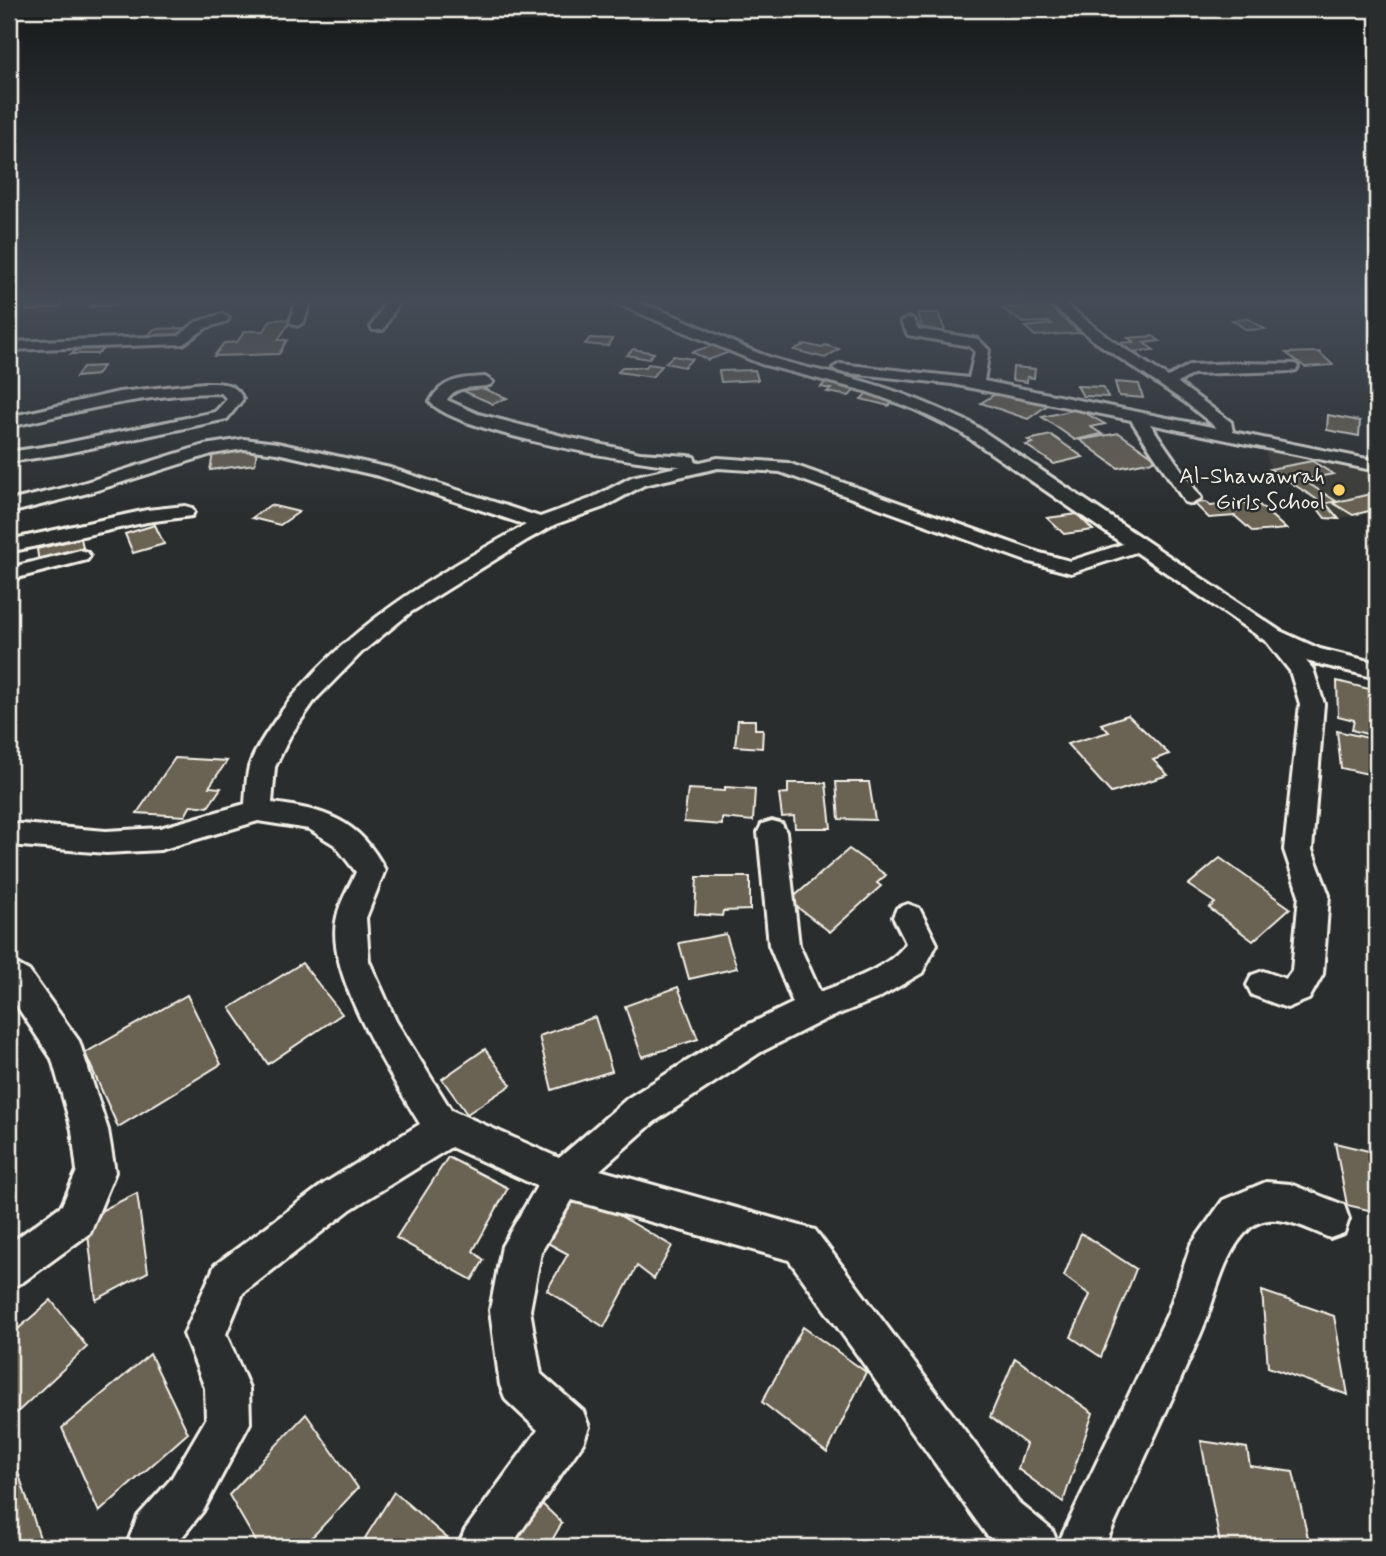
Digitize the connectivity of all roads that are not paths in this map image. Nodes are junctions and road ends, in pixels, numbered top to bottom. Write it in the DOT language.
graph roads {
  1 [pos="808,372"];
  2 [pos="866,372"];
  3 [pos="979,372"];
  4 [pos="1153,372"];
  5 [pos="1186,372"];
  6 [pos="485,382"];
  7 [pos="1169,382"];
  8 [pos="975,384"];
  9 [pos="1135,415"];
  10 [pos="9,422"];
  11 [pos="1225,433"];
  12 [pos="9,457"];
  13 [pos="718,463"];
  14 [pos="1377,466"];
  15 [pos="1192,498"];
  16 [pos="9,507"];
  17 [pos="185,512"];
  18 [pos="543,524"];
  19 [pos="9,545"];
  20 [pos="1139,545"];
  21 [pos="80,556"];
  22 [pos="9,574"];
  23 [pos="1272,636"];
  24 [pos="1377,670"];
  25 [pos="258,811"];
  26 [pos="772,832"];
  27 [pos="9,834"];
  28 [pos="908,917"];
  29 [pos="9,974"];
  30 [pos="1263,985"];
  31 [pos="812,1010"];
  32 [pos="449,1127"];
  33 [pos="563,1179"];
  34 [pos="1330,1219"];
  35 [pos="9,1268"];
  36 [pos="150,1547"];
  37 [pos="482,1547"];
  38 [pos="1035,1547"];
  39 [pos="1080,1547"];
  1 -- 20 [label="street"];
  2 -- 8 [label="street"];
  3 -- 8 [label="street"];
  4 -- 7 [label="street"];
  5 -- 7 [label="street"];
  6 -- 13 [label="street"];
  7 -- 11 [label="street"];
  8 -- 9 [label="street"];
  9 -- 11 [label="street"];
  9 -- 15 [label="street"];
  10 -- 12 [label="street"];
  11 -- 14 [label="street"];
  13 -- 18 [label="street"];
  13 -- 20 [label="street"];
  16 -- 18 [label="street"];
  17 -- 19 [label="street"];
  18 -- 25 [label="street"];
  20 -- 23 [label="street"];
  21 -- 22 [label="street"];
  23 -- 24 [label="street"];
  23 -- 30 [label="street"];
  25 -- 27 [label="street"];
  25 -- 32 [label="street"];
  26 -- 31 [label="street"];
  28 -- 31 [label="street"];
  29 -- 35 [label="street"];
  31 -- 33 [label="street"];
  32 -- 33 [label="street"];
  32 -- 36 [label="street"];
  33 -- 37 [label="street"];
  33 -- 38 [label="street"];
  34 -- 39 [label="street"];
}
